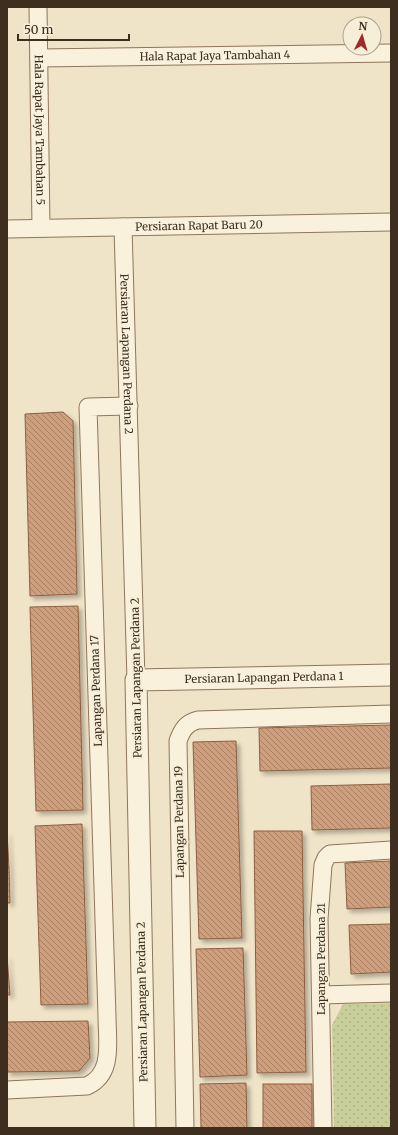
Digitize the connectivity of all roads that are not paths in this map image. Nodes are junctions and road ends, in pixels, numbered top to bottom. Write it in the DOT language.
graph roads {
  1 [pos="38,7"];
  2 [pos="391,53"];
  3 [pos="39,58"];
  4 [pos="391,222"];
  5 [pos="123,227"];
  6 [pos="41,228"];
  7 [pos="7,229"];
  8 [pos="129,406"];
  9 [pos="391,675"];
  10 [pos="136,680"];
  11 [pos="391,714"];
  12 [pos="391,850"];
  13 [pos="391,993"];
  14 [pos="321,995"];
  15 [pos="7,1090"];
  16 [pos="145,1128"];
  17 [pos="185,1128"];
  18 [pos="323,1128"];
  1 -- 3 [label="street, Hala Rapat Jaya Tambahan 5"];
  2 -- 3 [label="street, Hala Rapat Jaya Tambahan 4"];
  3 -- 6 [label="street, Hala Rapat Jaya Tambahan 5"];
  4 -- 5 [label="street, Persiaran Rapat Baru 20"];
  5 -- 6 [label="street, Persiaran Rapat Baru 20"];
  5 -- 8 [label="street, Persiaran Lapangan Perdana 2"];
  6 -- 7 [label="street, Persiaran Rapat Baru 20"];
  8 -- 10 [label="street, Persiaran Lapangan Perdana 2"];
  8 -- 15 [label="street, Lapangan Perdana 17"];
  9 -- 10 [label="street, Persiaran Lapangan Perdana 1"];
  10 -- 16 [label="street, Persiaran Lapangan Perdana 2"];
  11 -- 17 [label="street, Lapangan Perdana 19"];
  12 -- 14 [label="street, Lapangan Perdana 21"];
  13 -- 14 [label="street"];
  14 -- 18 [label="street, Lapangan Perdana 21"];
}
